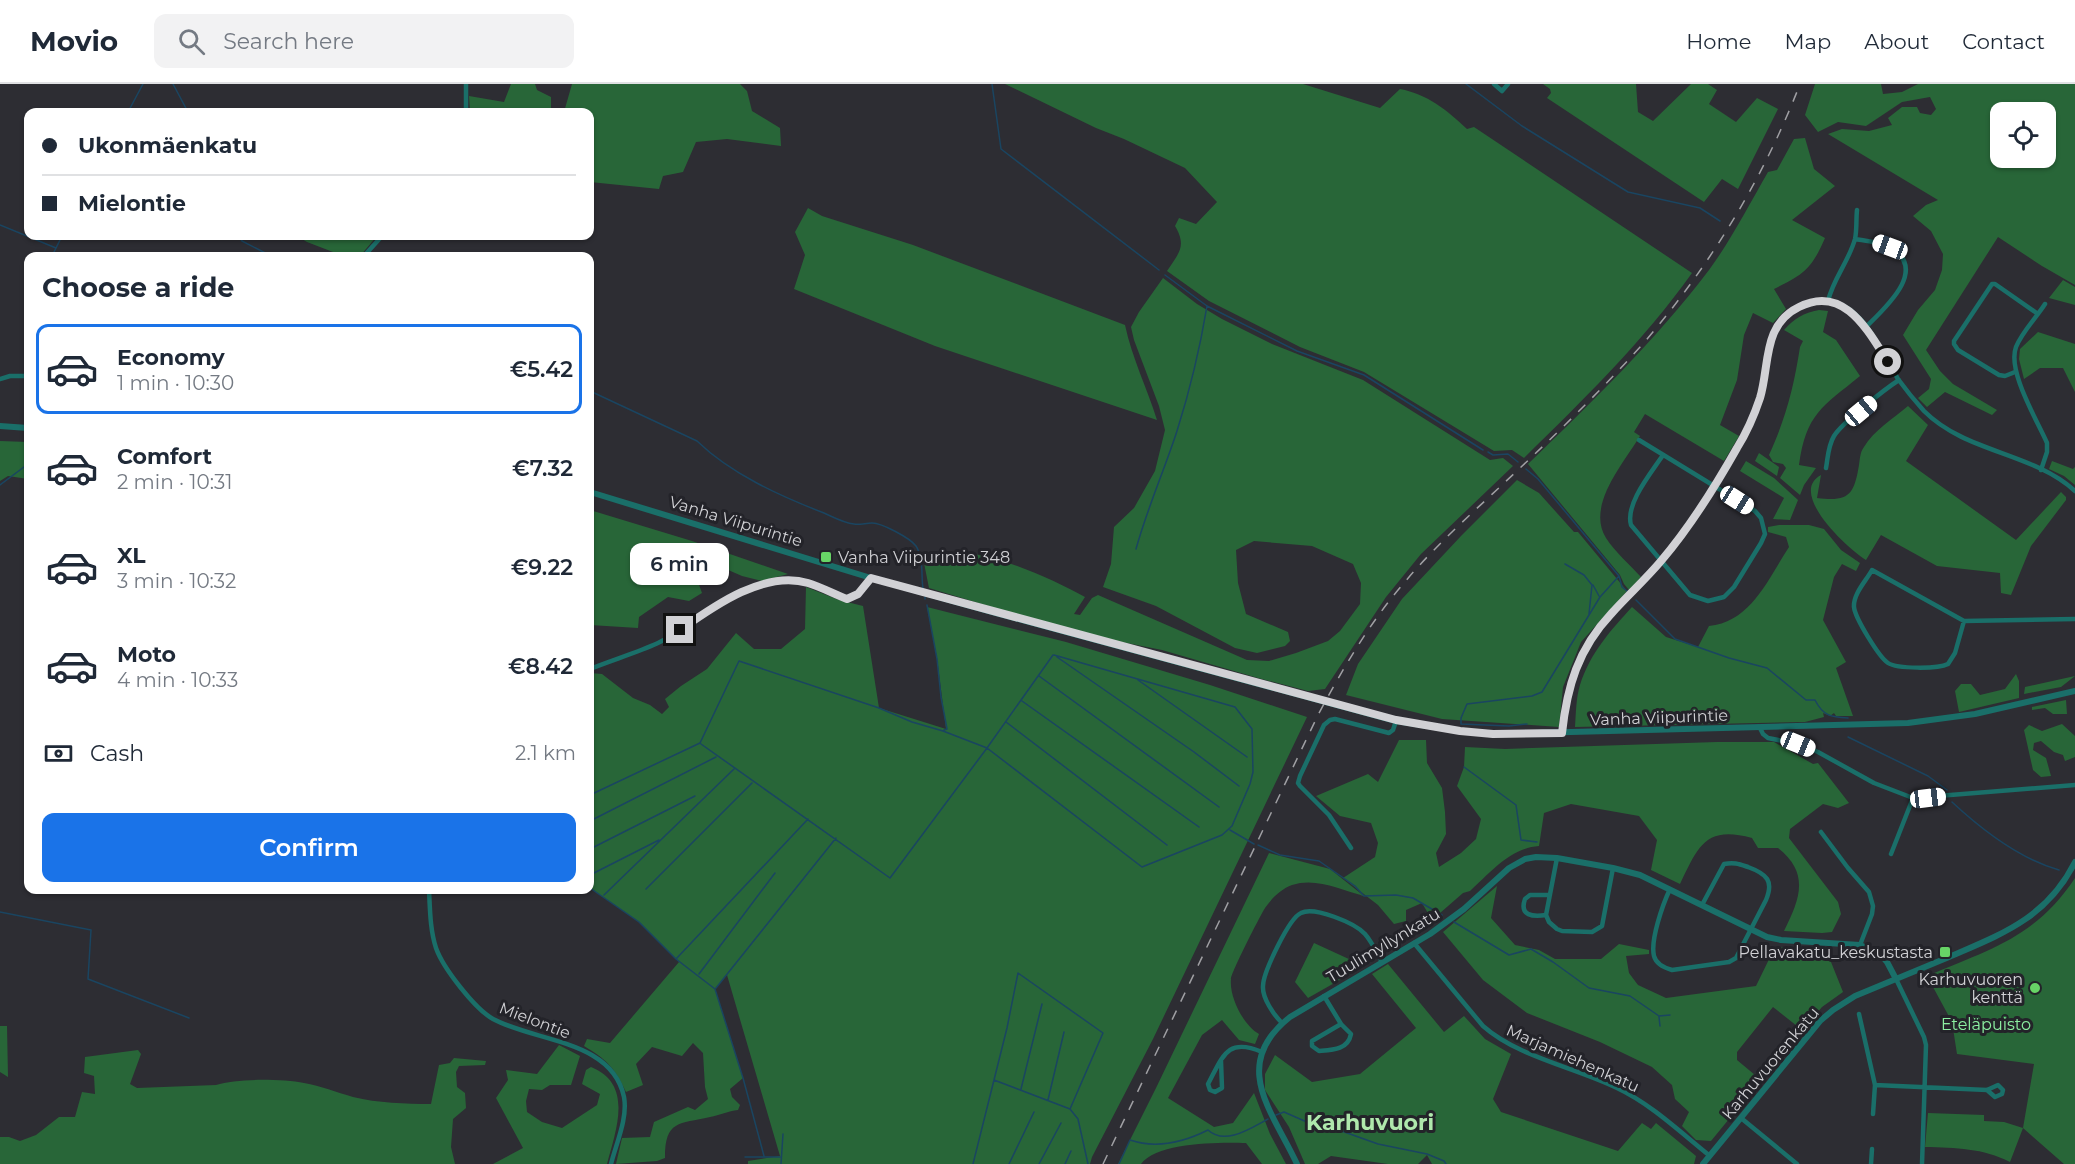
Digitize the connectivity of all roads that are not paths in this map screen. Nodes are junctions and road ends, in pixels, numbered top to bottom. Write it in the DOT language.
graph roads {
  1 [pos="466,84"];
  2 [pos="1494,84"];
  3 [pos="1508,84"];
  4 [pos="466,108"];
  5 [pos="1857,210"];
  6 [pos="1855,238"];
  7 [pos="378,240"];
  8 [pos="368,252"];
  9 [pos="1828,301"];
  10 [pos="2045,304"];
  11 [pos="2038,314"];
  12 [pos="1866,327"];
  13 [pos="2015,372"];
  14 [pos="24,376"];
  15 [pos="0,379"];
  16 [pos="1899,380"];
  17 [pos="0,426"];
  18 [pos="24,428"];
  19 [pos="1639,440"];
  20 [pos="1663,454"];
  21 [pos="1826,468"];
  22 [pos="2042,470"];
  23 [pos="1714,485"];
  24 [pos="2075,491"];
  25 [pos="594,493"];
  26 [pos="1661,561"];
  27 [pos="871,578"];
  28 [pos="2075,619"];
  29 [pos="1964,621"];
  30 [pos="594,667"];
  31 [pos="2075,691"];
  32 [pos="1396,720"];
  33 [pos="1760,728"];
  34 [pos="1562,733"];
  35 [pos="2075,785"];
  36 [pos="1913,798"];
  37 [pos="1821,832"];
  38 [pos="1351,848"];
  39 [pos="1892,854"];
  40 [pos="1557,858"];
  41 [pos="2075,862"];
  42 [pos="1613,867"];
  43 [pos="1670,889"];
  44 [pos="429,894"];
  45 [pos="1550,896"];
  46 [pos="1702,905"];
  47 [pos="1546,915"];
  48 [pos="1751,930"];
  49 [pos="1414,943"];
  50 [pos="1860,945"];
  51 [pos="1382,962"];
  52 [pos="1896,980"];
  53 [pos="1324,996"];
  54 [pos="1859,1014"];
  55 [pos="1282,1023"];
  56 [pos="1341,1024"];
  57 [pos="1262,1052"];
  58 [pos="1221,1061"];
  59 [pos="1875,1085"];
  60 [pos="1925,1088"];
  61 [pos="1987,1090"];
  62 [pos="1873,1114"];
  63 [pos="1741,1118"];
  64 [pos="1872,1149"];
  65 [pos="1710,1156"];
  66 [pos="611,1164"];
  67 [pos="1297,1164"];
  68 [pos="1703,1164"];
  69 [pos="1797,1164"];
  70 [pos="1871,1164"];
  71 [pos="1922,1164"];
  1 -- 4 [label="street"];
  2 -- 3 [label="street"];
  5 -- 6 [label="street"];
  6 -- 9 [label="street"];
  6 -- 12 [label="street"];
  7 -- 8 [label="street"];
  9 -- 12 [label="street"];
  9 -- 23 [label="street"];
  10 -- 11 [label="street"];
  11 -- 13 [label="street"];
  11 -- 13 [label="street"];
  12 -- 16 [label="street"];
  13 -- 22 [label="street"];
  14 -- 15 [label="street"];
  16 -- 21 [label="street"];
  16 -- 22 [label="street"];
  17 -- 18 [label="street"];
  19 -- 20 [label="street"];
  20 -- 23 [label="street"];
  20 -- 26 [label="street"];
  22 -- 24 [label="street"];
  23 -- 26 [label="street"];
  23 -- 26 [label="street"];
  25 -- 27 [label="street, Vanha Viipurintie"];
  26 -- 34 [label="street"];
  27 -- 30 [label="street"];
  27 -- 32 [label="street, Vanha Viipurintie"];
  28 -- 29 [label="street"];
  29 -- 29 [label="street"];
  31 -- 33 [label="street, Vanha Viipurintie"];
  32 -- 34 [label="street, Vanha Viipurintie"];
  32 -- 38 [label="street"];
  33 -- 34 [label="street, Vanha Viipurintie"];
  33 -- 36 [label="street"];
  35 -- 36 [label="street"];
  36 -- 39 [label="street"];
  37 -- 50 [label="street"];
  40 -- 42 [label="street, Tuulimyllynkatu"];
  40 -- 45 [label="street"];
  40 -- 49 [label="street, Tuulimyllynkatu"];
  41 -- 52 [label="street, Karhuvuorenkatu"];
  42 -- 43 [label="street, Tuulimyllynkatu"];
  42 -- 47 [label="street"];
  43 -- 46 [label="street, Tuulimyllynkatu"];
  43 -- 48 [label="street"];
  44 -- 66 [label="street, Mielontie"];
  45 -- 47 [label="street"];
  45 -- 47 [label="street"];
  46 -- 48 [label="street, Tuulimyllynkatu"];
  46 -- 48 [label="street"];
  48 -- 50 [label="street, Tuulimyllynkatu"];
  49 -- 51 [label="street, Tuulimyllynkatu"];
  49 -- 65 [label="street, Marjamiehenkatu"];
  50 -- 52 [label="street, Tuulimyllynkatu"];
  51 -- 53 [label="street, Tuulimyllynkatu"];
  51 -- 55 [label="street"];
  52 -- 60 [label="street"];
  52 -- 63 [label="street, Karhuvuorenkatu"];
  53 -- 55 [label="street, Tuulimyllynkatu"];
  53 -- 56 [label="street"];
  54 -- 59 [label="street"];
  55 -- 57 [label="street, Tuulimyllynkatu"];
  56 -- 56 [label="street"];
  57 -- 58 [label="street"];
  57 -- 67 [label="street, Tuulimyllynkatu"];
  58 -- 58 [label="street"];
  59 -- 60 [label="street"];
  59 -- 62 [label="street"];
  60 -- 61 [label="street"];
  60 -- 71 [label="street"];
  63 -- 65 [label="street, Karhuvuorenkatu"];
  63 -- 69 [label="street"];
  64 -- 70 [label="street"];
  65 -- 68 [label="street, Karhuvuorenkatu"];
}
